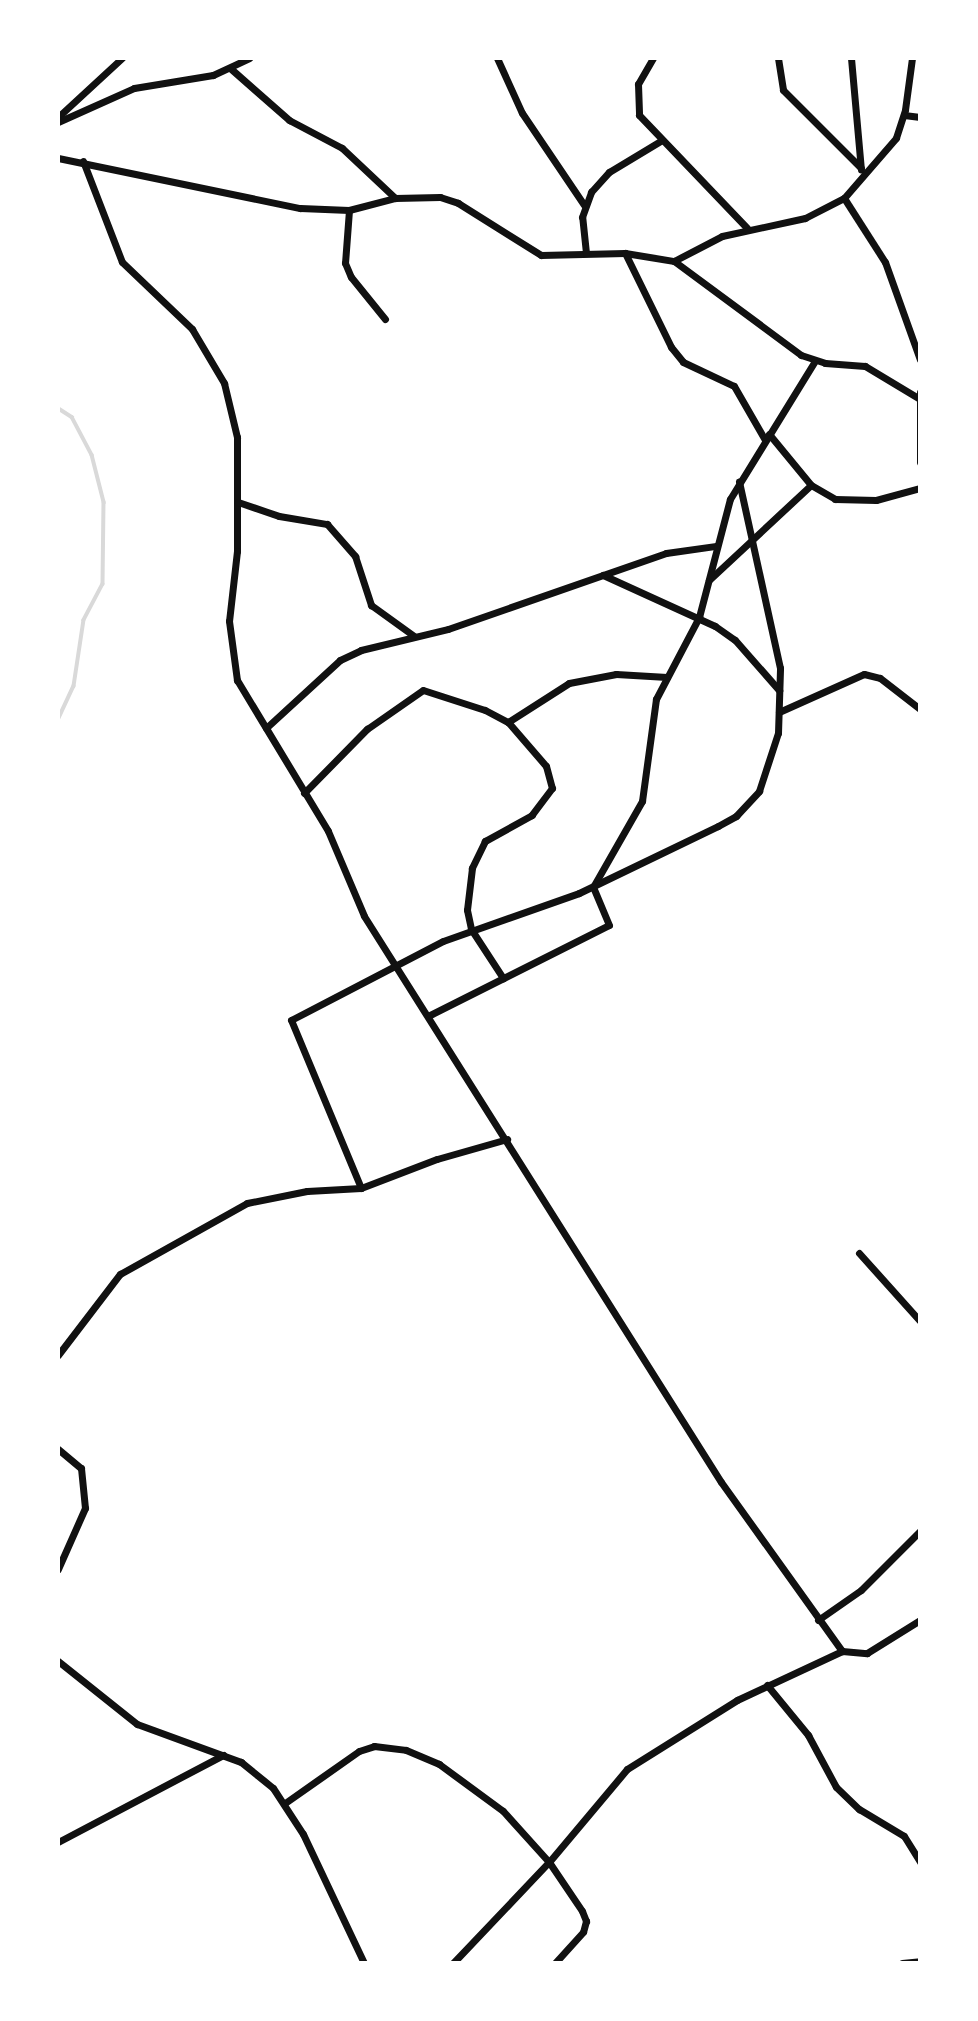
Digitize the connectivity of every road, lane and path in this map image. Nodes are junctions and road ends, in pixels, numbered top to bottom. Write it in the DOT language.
graph roads {
  1 [pos="122,58"];
  2 [pos="249,58"];
  3 [pos="497,58"];
  4 [pos="653,58"];
  5 [pos="778,58"];
  6 [pos="851,58"];
  7 [pos="912,58"];
  8 [pos="230,68"];
  9 [pos="904,116"];
  10 [pos="58,117"];
  11 [pos="920,117"];
  12 [pos="58,122"];
  13 [pos="662,140"];
  14 [pos="58,158"];
  15 [pos="83,162"];
  16 [pos="861,168"];
  17 [pos="862,181"];
  18 [pos="395,198"];
  19 [pos="844,198"];
  20 [pos="584,205"];
  21 [pos="349,210"];
  22 [pos="747,228"];
  23 [pos="586,253"];
  24 [pos="625,253"];
  25 [pos="674,261"];
  26 [pos="384,319"];
  27 [pos="908,326"];
  28 [pos="920,331"];
  29 [pos="920,360"];
  30 [pos="815,361"];
  31 [pos="920,397"];
  32 [pos="767,437"];
  33 [pos="919,439"];
  34 [pos="920,462"];
  35 [pos="739,481"];
  36 [pos="811,485"];
  37 [pos="920,488"];
  38 [pos="238,502"];
  39 [pos="754,538"];
  40 [pos="715,546"];
  41 [pos="603,575"];
  42 [pos="708,581"];
  43 [pos="699,617"];
  44 [pos="414,636"];
  45 [pos="667,677"];
  46 [pos="780,691"];
  47 [pos="920,709"];
  48 [pos="779,712"];
  49 [pos="508,722"];
  50 [pos="266,728"];
  51 [pos="304,793"];
  52 [pos="593,887"];
  53 [pos="471,929"];
  54 [pos="397,965"];
  55 [pos="503,978"];
  56 [pos="430,1015"];
  57 [pos="508,1139"];
  58 [pos="361,1188"];
  59 [pos="859,1253"];
  60 [pos="920,1321"];
  61 [pos="58,1355"];
  62 [pos="58,1449"];
  63 [pos="920,1531"];
  64 [pos="58,1569"];
  65 [pos="818,1620"];
  66 [pos="920,1620"];
  67 [pos="842,1651"];
  68 [pos="58,1661"];
  69 [pos="766,1685"];
  70 [pos="223,1755"];
  71 [pos="285,1803"];
  72 [pos="58,1842"];
  73 [pos="549,1862"];
  74 [pos="920,1862"];
  75 [pos="920,1961"];
  76 [pos="364,1963"];
  77 [pos="453,1963"];
  78 [pos="555,1963"];
  79 [pos="902,1963"];
  1 -- 10 [label="street"];
  2 -- 8 [label="street"];
  3 -- 20 [label="street"];
  4 -- 13 [label="street"];
  5 -- 16 [label="street"];
  6 -- 16 [label="street"];
  7 -- 9 [label="street"];
  8 -- 12 [label="street"];
  8 -- 18 [label="street"];
  9 -- 11 [label="street"];
  9 -- 17 [label="street"];
  13 -- 20 [label="street"];
  13 -- 22 [label="street"];
  14 -- 15 [label="street"];
  15 -- 21 [label="street"];
  15 -- 38 [label="street"];
  16 -- 17 [label="street"];
  17 -- 19 [label="street"];
  18 -- 21 [label="street"];
  18 -- 23 [label="street"];
  19 -- 22 [label="street"];
  19 -- 27 [label="street"];
  20 -- 23 [label="street"];
  21 -- 26 [label="street"];
  22 -- 25 [label="street"];
  23 -- 24 [label="street"];
  24 -- 25 [label="street"];
  24 -- 32 [label="street"];
  25 -- 30 [label="street"];
  27 -- 28 [label="street"];
  27 -- 29 [label="street"];
  30 -- 31 [label="street"];
  30 -- 32 [label="street"];
  31 -- 33 [label="street"];
  32 -- 35 [label="street"];
  32 -- 36 [label="street"];
  33 -- 34 [label="street"];
  35 -- 39 [label="street"];
  35 -- 40 [label="street"];
  36 -- 37 [label="street"];
  36 -- 39 [label="street"];
  38 -- 44 [label="street"];
  38 -- 50 [label="street"];
  39 -- 42 [label="street"];
  39 -- 46 [label="street"];
  40 -- 41 [label="street"];
  40 -- 42 [label="street"];
  41 -- 43 [label="street"];
  41 -- 44 [label="street"];
  42 -- 43 [label="street"];
  43 -- 45 [label="street"];
  43 -- 46 [label="street"];
  44 -- 50 [label="street"];
  45 -- 49 [label="street"];
  45 -- 52 [label="street"];
  46 -- 48 [label="street"];
  47 -- 48 [label="street"];
  48 -- 52 [label="street"];
  49 -- 51 [label="street"];
  49 -- 53 [label="street"];
  50 -- 51 [label="street"];
  51 -- 54 [label="street"];
  52 -- 53 [label="street"];
  52 -- 55 [label="street"];
  53 -- 54 [label="street"];
  53 -- 55 [label="street"];
  54 -- 56 [label="street"];
  54 -- 58 [label="street"];
  55 -- 56 [label="street"];
  56 -- 57 [label="street"];
  57 -- 58 [label="street"];
  57 -- 65 [label="street"];
  58 -- 61 [label="street"];
  59 -- 60 [label="street"];
  62 -- 64 [label="street"];
  63 -- 65 [label="street"];
  65 -- 67 [label="street"];
  66 -- 67 [label="street"];
  67 -- 69 [label="street"];
  68 -- 70 [label="street"];
  69 -- 73 [label="street"];
  69 -- 74 [label="street"];
  70 -- 71 [label="street"];
  70 -- 72 [label="street"];
  71 -- 73 [label="street"];
  71 -- 76 [label="street"];
  73 -- 77 [label="street"];
  73 -- 78 [label="street"];
  75 -- 79 [label="street"];
}
